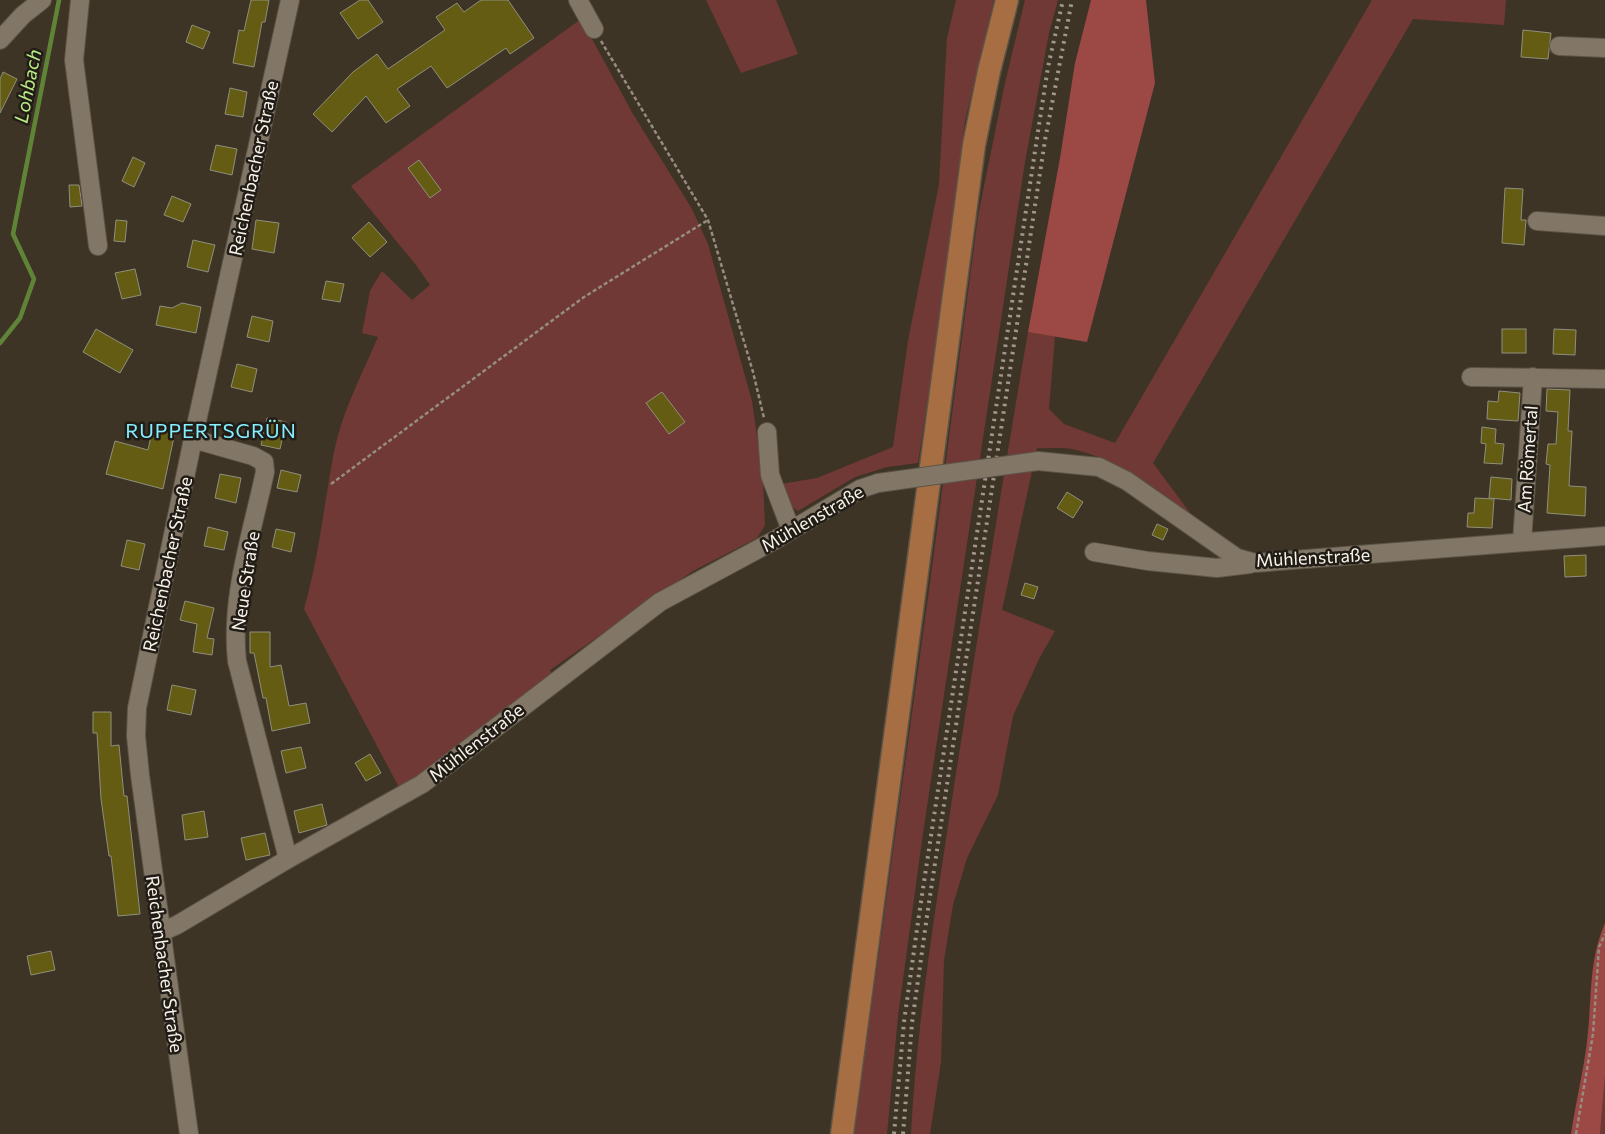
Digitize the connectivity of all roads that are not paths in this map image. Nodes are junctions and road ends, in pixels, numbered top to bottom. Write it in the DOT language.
graph roads {
  1 [pos="42,0"];
  2 [pos="80,0"];
  3 [pos="290,0"];
  4 [pos="578,0"];
  5 [pos="1007,0"];
  6 [pos="594,29"];
  7 [pos="0,40"];
  8 [pos="1559,46"];
  9 [pos="1605,48"];
  10 [pos="1537,221"];
  11 [pos="1605,226"];
  12 [pos="98,246"];
  13 [pos="1471,377"];
  14 [pos="1533,377"];
  15 [pos="1605,379"];
  16 [pos="766,432"];
  17 [pos="193,439"];
  18 [pos="792,530"];
  19 [pos="1605,536"];
  20 [pos="1522,542"];
  21 [pos="1094,552"];
  22 [pos="1255,563"];
  23 [pos="288,859"];
  24 [pos="161,932"];
  25 [pos="189,1134"];
  26 [pos="842,1134"];
  1 -- 7 [label="street"];
  2 -- 12 [label="street"];
  3 -- 17 [label="street, Reichenbacher Straße"];
  4 -- 6 [label="street"];
  5 -- 26 [label="main road"];
  8 -- 9 [label="street"];
  10 -- 11 [label="street"];
  13 -- 14 [label="street"];
  14 -- 15 [label="street"];
  14 -- 20 [label="street, Am Römertal"];
  16 -- 18 [label="street"];
  17 -- 23 [label="street, Neue Straße"];
  17 -- 24 [label="street, Reichenbacher Straße"];
  18 -- 22 [label="street, Mühlenstraße, bridge"];
  18 -- 23 [label="street, Mühlenstraße"];
  19 -- 20 [label="street, Mühlenstraße"];
  20 -- 22 [label="street, Mühlenstraße"];
  21 -- 22 [label="street"];
  23 -- 24 [label="street, Mühlenstraße"];
  24 -- 25 [label="street, Reichenbacher Straße"];
}
